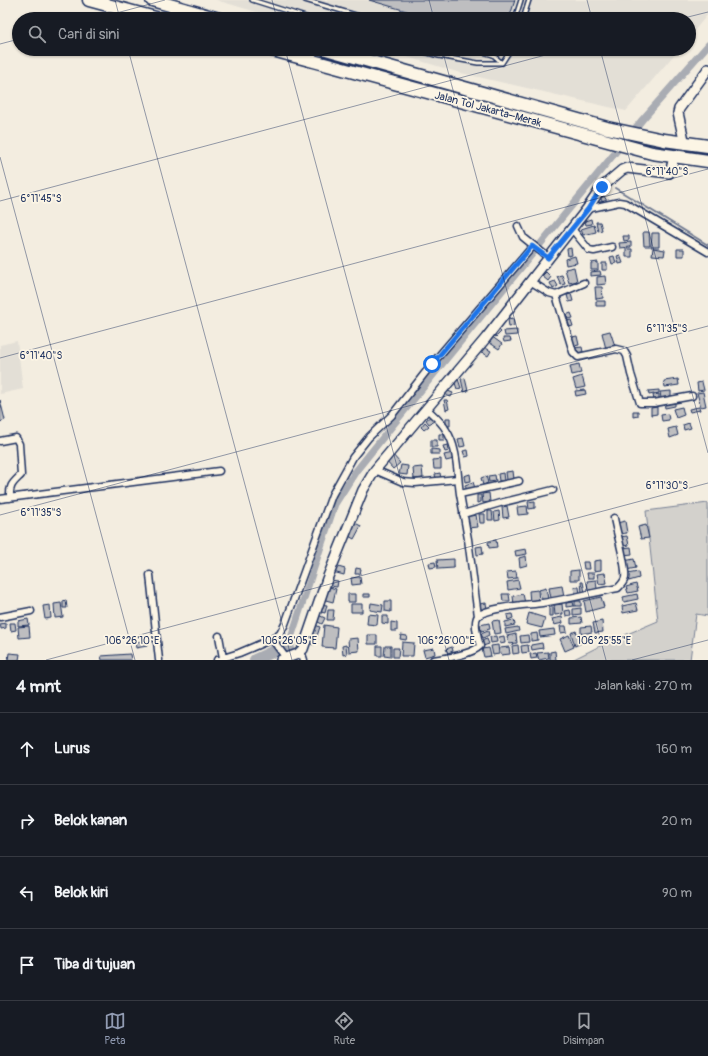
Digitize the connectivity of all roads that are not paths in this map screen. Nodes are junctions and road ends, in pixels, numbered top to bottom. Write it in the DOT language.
graph roads {
  1 [pos="90,0"];
  2 [pos="152,0"];
  3 [pos="252,0"];
  4 [pos="305,0"];
  5 [pos="521,0"];
  6 [pos="529,0"];
  7 [pos="134,12"];
  8 [pos="194,12"];
  9 [pos="290,12"];
  10 [pos="345,12"];
  11 [pos="517,12"];
  12 [pos="525,12"];
  13 [pos="295,56"];
  14 [pos="351,56"];
  15 [pos="439,56"];
  16 [pos="494,56"];
  17 [pos="506,56"];
  18 [pos="502,62"];
  19 [pos="708,69"];
  20 [pos="684,140"];
  21 [pos="708,146"];
  22 [pos="674,157"];
  23 [pos="708,161"];
  24 [pos="588,209"];
  25 [pos="518,226"];
  26 [pos="572,229"];
  27 [pos="534,247"];
  28 [pos="612,247"];
  29 [pos="708,252"];
  30 [pos="547,257"];
  31 [pos="530,281"];
  32 [pos="584,283"];
  33 [pos="556,295"];
  34 [pos="692,396"];
  35 [pos="426,409"];
  36 [pos="0,441"];
  37 [pos="375,470"];
  38 [pos="219,471"];
  39 [pos="458,479"];
  40 [pos="519,481"];
  41 [pos="553,490"];
  42 [pos="460,494"];
  43 [pos="10,498"];
  44 [pos="0,499"];
  45 [pos="463,514"];
  46 [pos="614,518"];
  47 [pos="150,575"];
  48 [pos="30,611"];
  49 [pos="478,616"];
  50 [pos="0,617"];
  51 [pos="219,636"];
  52 [pos="274,641"];
  53 [pos="301,655"];
  54 [pos="284,658"];
  55 [pos="220,659"];
  56 [pos="159,660"];
  57 [pos="433,660"];
  1 -- 7 [label="highway"];
  2 -- 8 [label="highway"];
  3 -- 9 [label="lane"];
  4 -- 10 [label="lane"];
  5 -- 11 [label="lane"];
  6 -- 12 [label="lane"];
  13 -- 23 [label="highway, Jalan Tol Jakarta–Merak"];
  14 -- 21 [label="highway, Jalan Tol Jakarta–Merak"];
  15 -- 18 [label="lane"];
  16 -- 18 [label="lane"];
  17 -- 18 [label="lane"];
  19 -- 20 [label="street"];
  22 -- 24 [label="street"];
  24 -- 26 [label="street"];
  24 -- 29 [label="street"];
  25 -- 27 [label="street"];
  26 -- 28 [label="street"];
  26 -- 30 [label="street"];
  27 -- 30 [label="street"];
  27 -- 52 [label="street"];
  30 -- 31 [label="street"];
  31 -- 33 [label="street"];
  31 -- 35 [label="street"];
  32 -- 33 [label="street"];
  33 -- 34 [label="street"];
  35 -- 37 [label="street"];
  35 -- 39 [label="street"];
  36 -- 43 [label="street"];
  37 -- 39 [label="street"];
  37 -- 53 [label="street"];
  38 -- 43 [label="street"];
  39 -- 42 [label="street"];
  40 -- 42 [label="street"];
  41 -- 45 [label="street"];
  42 -- 45 [label="street"];
  43 -- 44 [label="street"];
  45 -- 49 [label="street"];
  46 -- 49 [label="street"];
  47 -- 56 [label="street"];
  48 -- 50 [label="street"];
  49 -- 57 [label="street"];
  51 -- 55 [label="street"];
  52 -- 54 [label="street"];
  52 -- 55 [label="street"];
  53 -- 54 [label="street"];
}
